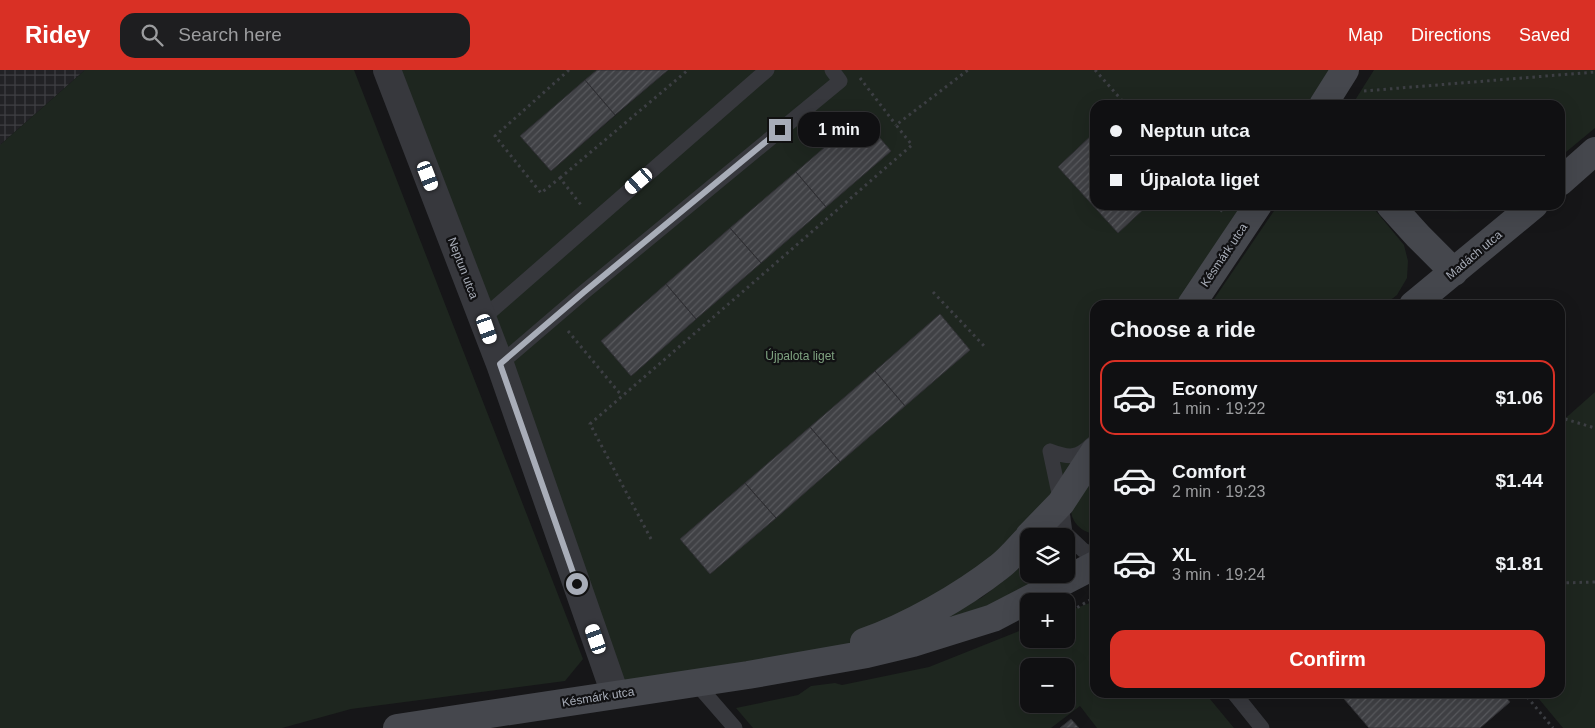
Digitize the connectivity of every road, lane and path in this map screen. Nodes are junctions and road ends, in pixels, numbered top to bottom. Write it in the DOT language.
graph roads {
  1 [pos="387,70"];
  2 [pos="688,70"];
  3 [pos="767,70"];
  4 [pos="832,70"];
  5 [pos="854,70"];
  6 [pos="968,70"];
  7 [pos="1095,70"];
  8 [pos="1595,72"];
  9 [pos="1342,75"];
  10 [pos="1122,100"];
  11 [pos="1326,100"];
  12 [pos="896,125"];
  13 [pos="1595,151"];
  14 [pos="560,178"];
  15 [pos="1565,178"];
  16 [pos="1255,210"];
  17 [pos="1395,210"];
  18 [pos="1528,210"];
  19 [pos="1454,272"];
  20 [pos="933,292"];
  21 [pos="1194,300"];
  22 [pos="1419,300"];
  23 [pos="482,318"];
  24 [pos="986,348"];
  25 [pos="500,364"];
  26 [pos="1565,419"];
  27 [pos="1595,428"];
  28 [pos="1090,446"];
  29 [pos="1090,459"];
  30 [pos="1061,503"];
  31 [pos="1037,528"];
  32 [pos="651,540"];
  33 [pos="1020,545"];
  34 [pos="1090,554"];
  35 [pos="1090,568"];
  36 [pos="1595,582"];
  37 [pos="1565,583"];
  38 [pos="1090,599"];
  39 [pos="1075,608"];
  40 [pos="799,665"];
  41 [pos="695,682"];
  42 [pos="615,694"];
  43 [pos="1238,698"];
  44 [pos="1528,698"];
  45 [pos="397,728"];
  46 [pos="735,728"];
  47 [pos="1262,728"];
  48 [pos="1552,728"];
  1 -- 23 [label="street, Neptun utca"];
  2 -- 14 [label="path"];
  3 -- 23 [label="lane"];
  4 -- 25 [label="lane"];
  5 -- 12 [label="path"];
  6 -- 12 [label="path"];
  7 -- 10 [label="path"];
  8 -- 9 [label="path"];
  9 -- 11 [label="street"];
  12 -- 32 [label="path"];
  13 -- 15 [label="street"];
  16 -- 21 [label="street, Késmárk utca"];
  17 -- 19 [label="street"];
  18 -- 19 [label="street, Madách utca"];
  19 -- 22 [label="street, Madách utca"];
  20 -- 24 [label="path"];
  23 -- 25 [label="street, Neptun utca"];
  25 -- 42 [label="street, Neptun utca"];
  26 -- 27 [label="path"];
  28 -- 30 [label="lane"];
  29 -- 30 [label="street, Késmárk utca"];
  30 -- 31 [label="street, Késmárk utca"];
  30 -- 34 [label="lane"];
  33 -- 40 [label="street, Késmárk utca"];
  35 -- 40 [label="street, Késmárk utca"];
  36 -- 37 [label="path"];
  38 -- 39 [label="path"];
  40 -- 41 [label="street, Késmárk utca"];
  41 -- 42 [label="street, Késmárk utca"];
  41 -- 46 [label="lane"];
  42 -- 45 [label="street, Késmárk utca"];
  43 -- 47 [label="lane"];
  44 -- 48 [label="path"];
}
